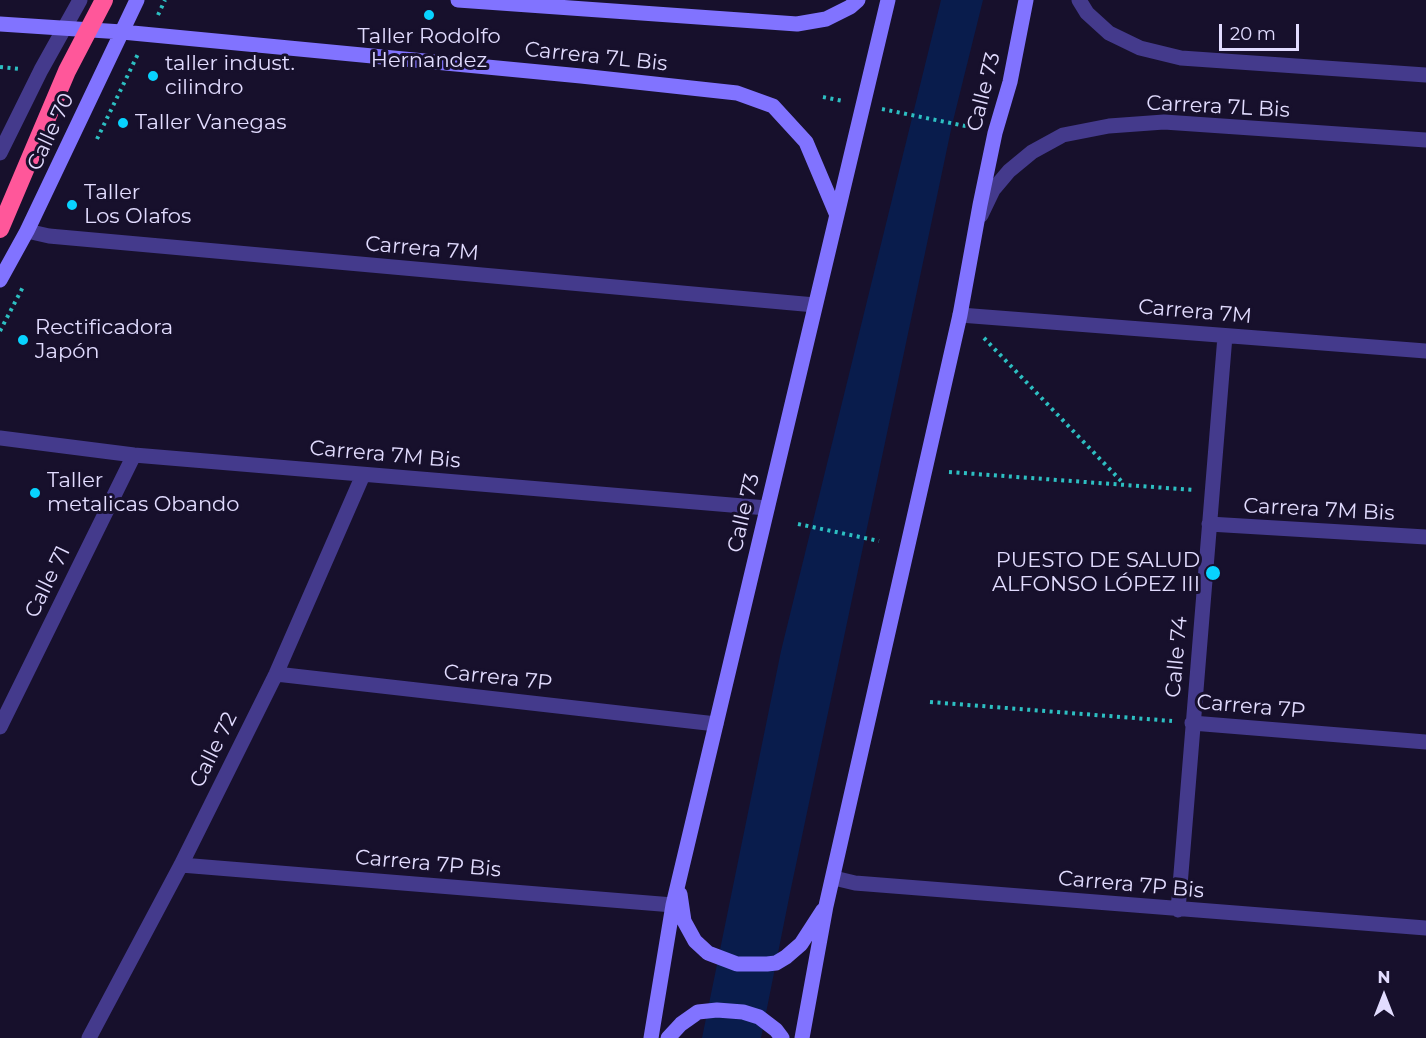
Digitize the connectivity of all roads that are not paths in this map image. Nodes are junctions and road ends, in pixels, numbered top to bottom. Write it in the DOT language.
graph roads {
  1 [pos="80,0"];
  2 [pos="104,0"];
  3 [pos="138,0"];
  4 [pos="458,0"];
  5 [pos="858,0"];
  6 [pos="888,0"];
  7 [pos="1026,0"];
  8 [pos="1079,0"];
  9 [pos="0,24"];
  10 [pos="63,29"];
  11 [pos="88,31"];
  12 [pos="122,32"];
  13 [pos="1426,75"];
  14 [pos="1426,140"];
  15 [pos="0,153"];
  16 [pos="836,213"];
  17 [pos="977,223"];
  18 [pos="1,230"];
  19 [pos="27,231"];
  20 [pos="0,280"];
  21 [pos="815,305"];
  22 [pos="960,315"];
  23 [pos="1225,336"];
  24 [pos="1426,351"];
  25 [pos="0,438"];
  26 [pos="134,455"];
  27 [pos="363,475"];
  28 [pos="767,508"];
  29 [pos="1209,524"];
  30 [pos="1426,537"];
  31 [pos="276,674"];
  32 [pos="716,723"];
  33 [pos="1192,723"];
  34 [pos="0,727"];
  35 [pos="1426,742"];
  36 [pos="181,865"];
  37 [pos="834,878"];
  38 [pos="680,879"];
  39 [pos="672,905"];
  40 [pos="826,906"];
  41 [pos="1178,910"];
  42 [pos="1426,928"];
  43 [pos="89,1038"];
  44 [pos="651,1038"];
  45 [pos="668,1038"];
  46 [pos="782,1038"];
  47 [pos="802,1038"];
  1 -- 10 [label="street"];
  2 -- 11 [label="highway"];
  3 -- 12 [label="main road, Calle 70"];
  4 -- 5 [label="main road"];
  6 -- 16 [label="main road, Calle 73"];
  7 -- 17 [label="main road, Calle 73"];
  8 -- 13 [label="street"];
  9 -- 10 [label="main road, Carrera 7L Bis"];
  10 -- 11 [label="main road, Carrera 7L Bis"];
  10 -- 15 [label="street"];
  11 -- 12 [label="main road, Carrera 7L Bis"];
  11 -- 18 [label="highway"];
  12 -- 16 [label="main road, Carrera 7L Bis"];
  12 -- 19 [label="main road, Calle 70"];
  14 -- 17 [label="street, Carrera 7L Bis"];
  16 -- 21 [label="main road, Calle 73"];
  17 -- 22 [label="main road, Calle 73"];
  19 -- 20 [label="main road, Calle 70"];
  19 -- 21 [label="street, Carrera 7M"];
  21 -- 28 [label="main road, Calle 73"];
  22 -- 23 [label="street, Carrera 7M"];
  22 -- 37 [label="main road, Calle 73"];
  23 -- 24 [label="street, Carrera 7M"];
  23 -- 29 [label="street, Calle 74"];
  25 -- 26 [label="street, Carrera 7M Bis"];
  26 -- 27 [label="street, Carrera 7M Bis"];
  26 -- 34 [label="street, Calle 71"];
  27 -- 28 [label="street, Carrera 7M Bis"];
  27 -- 31 [label="street, Calle 72"];
  28 -- 32 [label="main road, Calle 73"];
  29 -- 30 [label="street, Carrera 7M Bis"];
  29 -- 33 [label="street, Calle 74"];
  31 -- 32 [label="street, Carrera 7P"];
  31 -- 36 [label="street, Calle 72"];
  32 -- 38 [label="main road, Calle 73"];
  33 -- 35 [label="street, Carrera 7P"];
  33 -- 41 [label="street, Calle 74"];
  36 -- 39 [label="street, Carrera 7P Bis"];
  36 -- 43 [label="street, Calle 72"];
  37 -- 40 [label="main road, Calle 73"];
  37 -- 41 [label="street, Carrera 7P Bis"];
  38 -- 39 [label="main road, Calle 73"];
  38 -- 40 [label="main road"];
  39 -- 44 [label="main road, Calle 73"];
  40 -- 47 [label="main road, Calle 73"];
  41 -- 42 [label="street, Carrera 7P Bis"];
  45 -- 46 [label="main road"];
}
